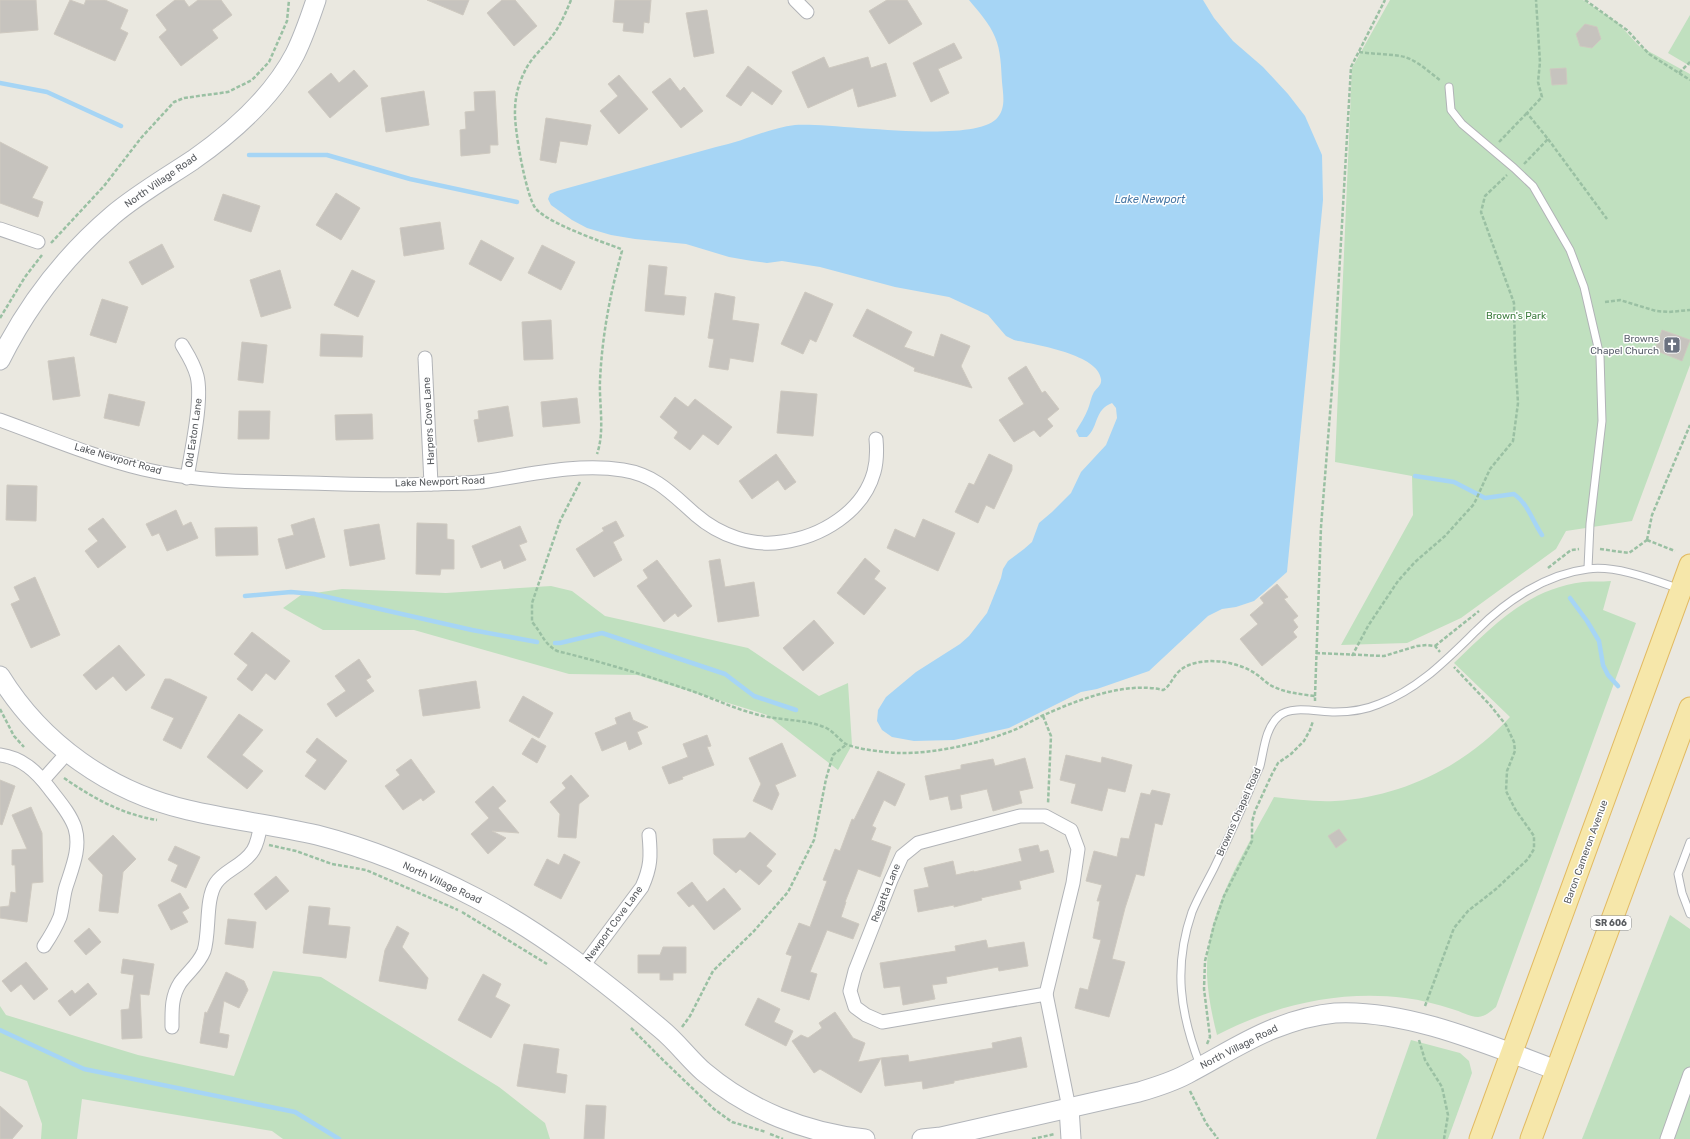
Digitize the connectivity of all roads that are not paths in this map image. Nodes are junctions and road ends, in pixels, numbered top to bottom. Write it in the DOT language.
graph roads {
  1 [pos="316,0"];
  2 [pos="795,0"];
  3 [pos="807,12"];
  4 [pos="1449,87"];
  5 [pos="0,229"];
  6 [pos="43,247"];
  7 [pos="182,345"];
  8 [pos="425,358"];
  9 [pos="0,360"];
  10 [pos="0,420"];
  11 [pos="876,439"];
  12 [pos="187,478"];
  13 [pos="431,484"];
  14 [pos="1690,565"];
  15 [pos="1588,568"];
  16 [pos="1687,592"];
  17 [pos="0,676"];
  18 [pos="1690,708"];
  19 [pos="67,753"];
  20 [pos="0,755"];
  21 [pos="43,780"];
  22 [pos="261,823"];
  23 [pos="650,836"];
  24 [pos="1690,842"];
  25 [pos="1690,914"];
  26 [pos="44,946"];
  27 [pos="583,966"];
  28 [pos="1046,994"];
  29 [pos="172,1027"];
  30 [pos="1511,1053"];
  31 [pos="1200,1067"];
  32 [pos="1556,1070"];
  33 [pos="1690,1074"];
  34 [pos="1069,1108"];
  35 [pos="1070,1134"];
  36 [pos="865,1139"];
  37 [pos="922,1139"];
  38 [pos="1480,1139"];
  39 [pos="1531,1139"];
  40 [pos="1667,1139"];
  1 -- 9 [label="street, North Village Road"];
  2 -- 3 [label="street"];
  4 -- 15 [label="lane"];
  5 -- 6 [label="street"];
  7 -- 12 [label="street, Old Eaton Lane"];
  8 -- 13 [label="street, Harpers Cove Lane"];
  10 -- 12 [label="street, Lake Newport Road"];
  11 -- 13 [label="street, Lake Newport Road"];
  12 -- 13 [label="street, Lake Newport Road"];
  14 -- 16 [label="main road, Baron Cameron Avenue"];
  15 -- 16 [label="lane, Browns Chapel Road"];
  15 -- 31 [label="lane, Browns Chapel Road"];
  16 -- 30 [label="main road, Baron Cameron Avenue"];
  17 -- 19 [label="street, North Village Road"];
  18 -- 32 [label="main road, SR 606"];
  19 -- 21 [label="street"];
  19 -- 22 [label="street, North Village Road"];
  20 -- 21 [label="street"];
  21 -- 26 [label="street"];
  22 -- 27 [label="street, North Village Road"];
  22 -- 29 [label="street"];
  23 -- 27 [label="street, Newport Cove Lane"];
  24 -- 25 [label="lane"];
  27 -- 36 [label="street, North Village Road"];
  28 -- 28 [label="street, Regatta Lane"];
  28 -- 34 [label="street, Regatta Lane"];
  30 -- 31 [label="street, North Village Road"];
  30 -- 32 [label="street, North Village Road"];
  30 -- 38 [label="main road, Baron Cameron Avenue"];
  31 -- 34 [label="street, North Village Road"];
  32 -- 39 [label="main road, SR 606"];
  33 -- 40 [label="street"];
  34 -- 35 [label="street"];
  34 -- 37 [label="street, North Village Road"];
}
